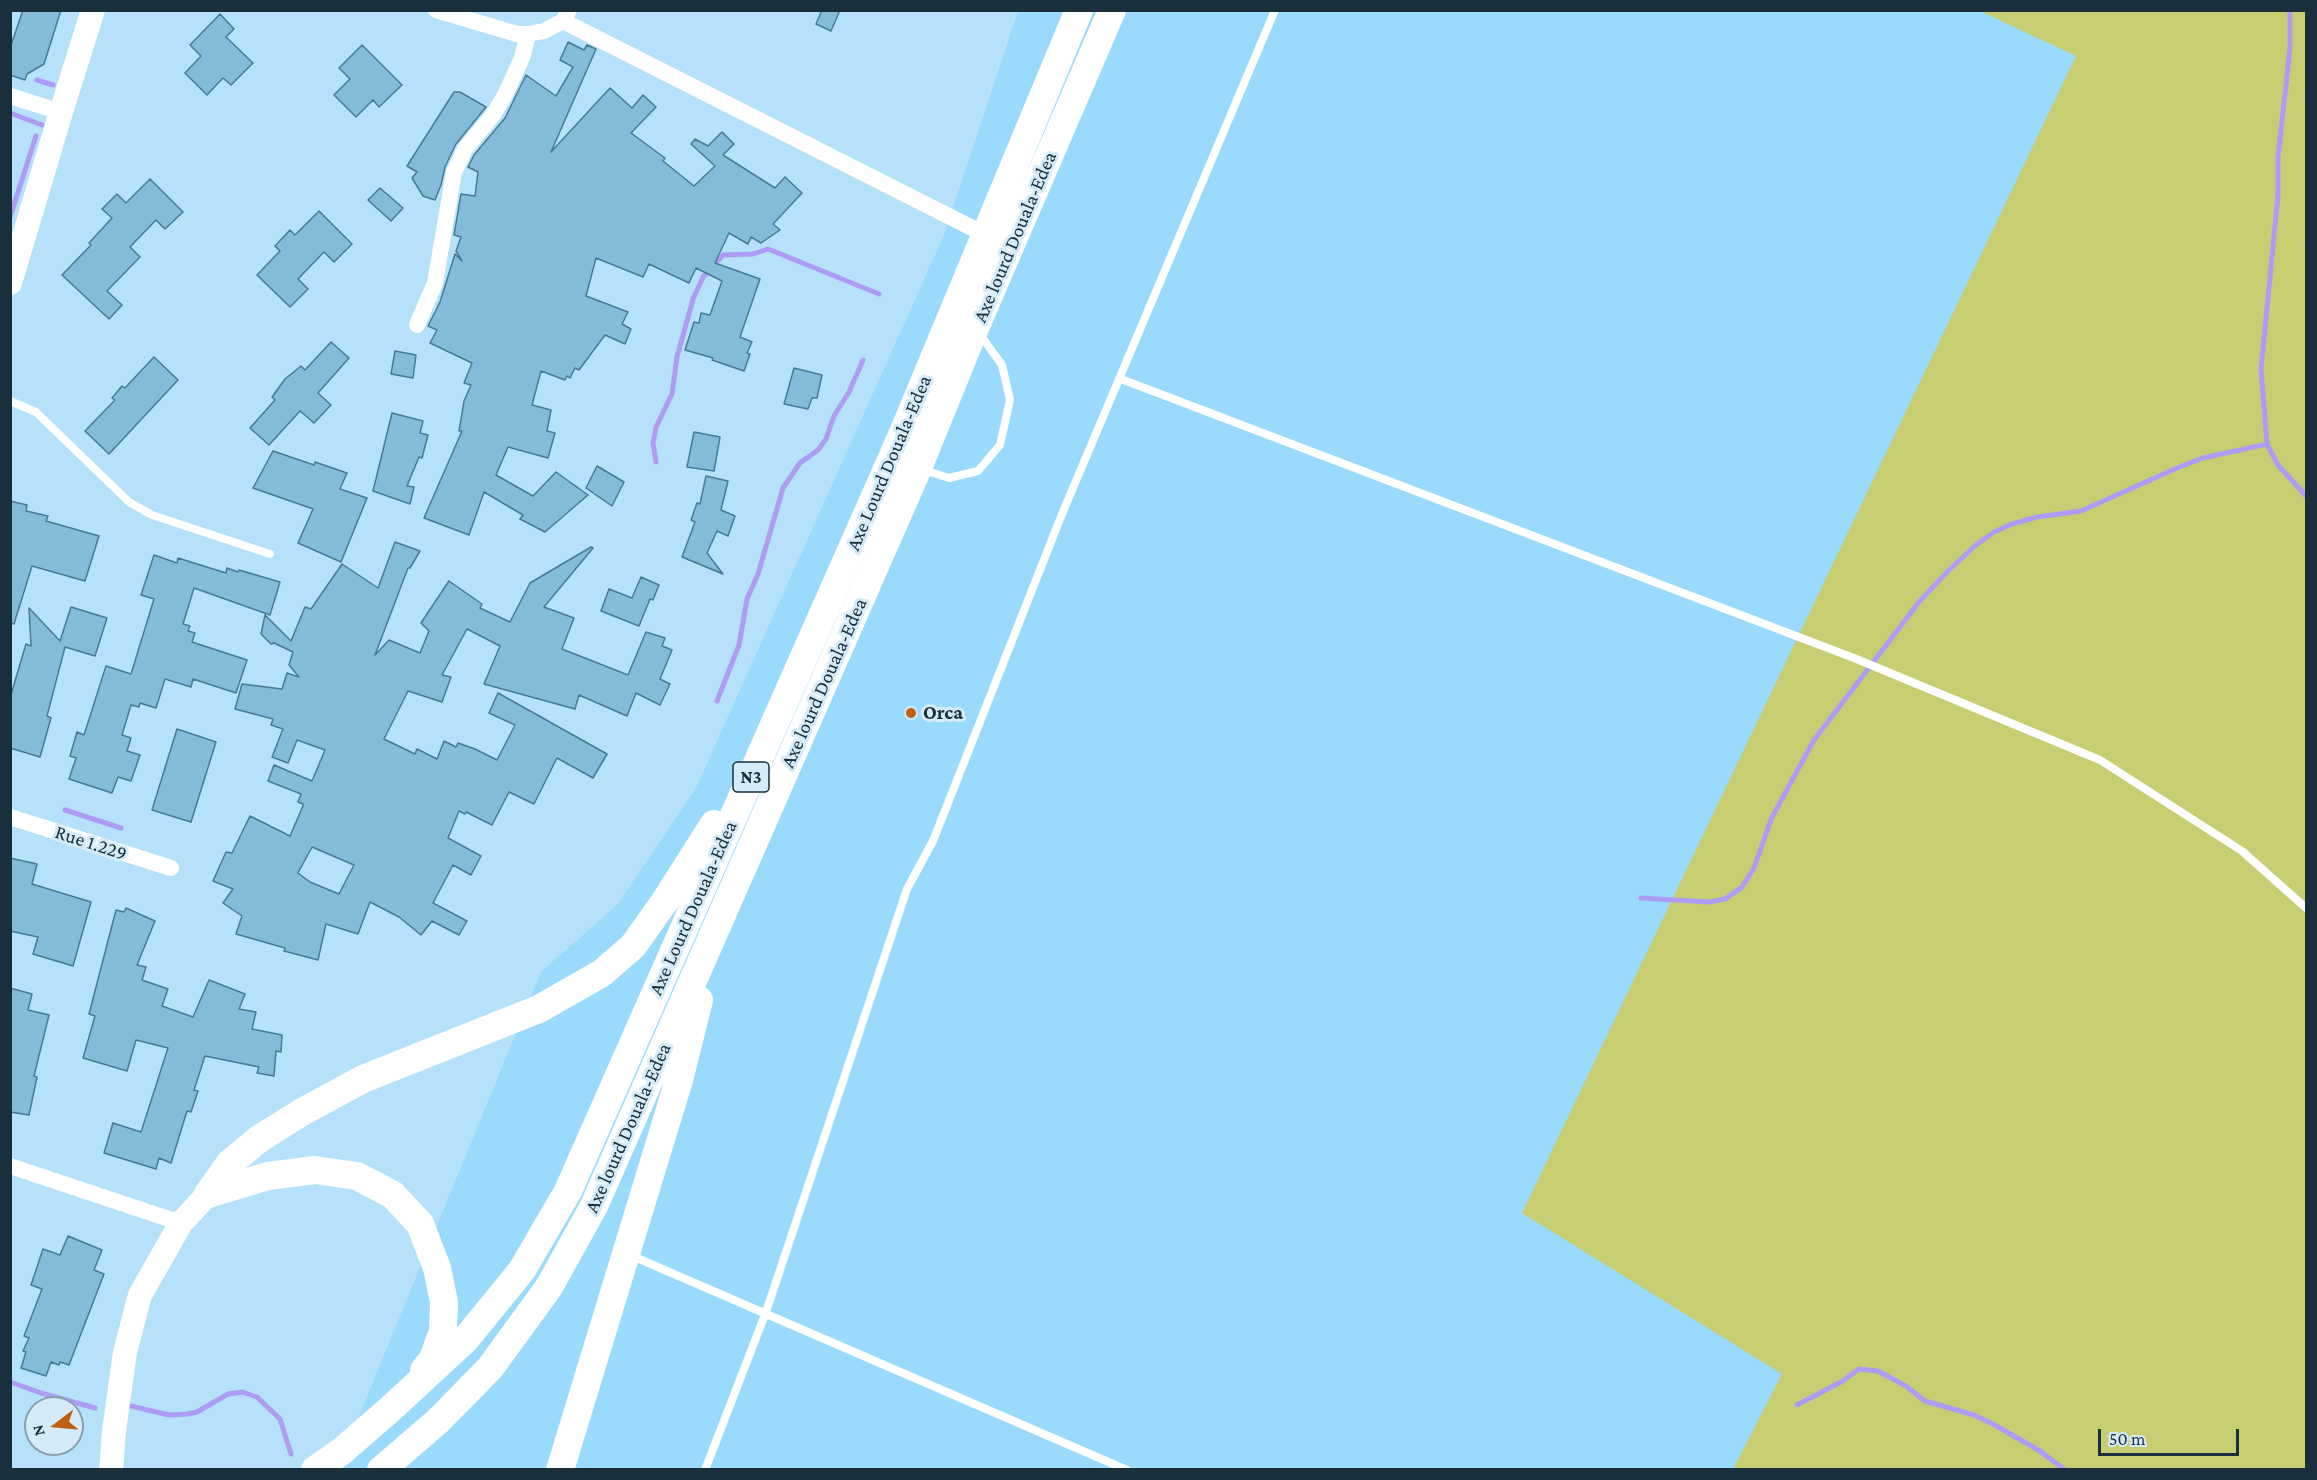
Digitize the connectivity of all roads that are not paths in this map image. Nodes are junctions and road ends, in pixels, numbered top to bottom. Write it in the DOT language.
graph roads {
  1 [pos="93,10"];
  2 [pos="436,10"];
  3 [pos="1079,10"];
  4 [pos="1112,10"];
  5 [pos="1275,10"];
  6 [pos="566,16"];
  7 [pos="528,34"];
  8 [pos="10,96"];
  9 [pos="60,112"];
  10 [pos="986,235"];
  11 [pos="10,283"];
  12 [pos="417,325"];
  13 [pos="975,328"];
  14 [pos="1121,379"];
  15 [pos="10,401"];
  16 [pos="918,468"];
  17 [pos="270,554"];
  18 [pos="770,736"];
  19 [pos="10,817"];
  20 [pos="171,868"];
  21 [pos="2307,908"];
  22 [pos="719,922"];
  23 [pos="10,1166"];
  24 [pos="208,1194"];
  25 [pos="181,1223"];
  26 [pos="627,1254"];
  27 [pos="766,1312"];
  28 [pos="388,1411"];
  29 [pos="111,1470"];
  30 [pos="315,1470"];
  31 [pos="381,1470"];
  32 [pos="560,1470"];
  33 [pos="705,1470"];
  34 [pos="1127,1470"];
  1 -- 9 [label="main road"];
  2 -- 7 [label="street"];
  3 -- 10 [label="highway, Axe Lourd Douala-Edea / N3"];
  4 -- 13 [label="highway, Axe lourd Douala-Edea / N3"];
  5 -- 14 [label="lane"];
  6 -- 7 [label="street"];
  6 -- 10 [label="street"];
  7 -- 12 [label="street"];
  8 -- 9 [label="street"];
  9 -- 11 [label="main road"];
  10 -- 18 [label="highway, Axe Lourd Douala-Edea / N3"];
  13 -- 16 [label="highway, Axe lourd Douala-Edea / N3"];
  13 -- 16 [label="lane"];
  14 -- 21 [label="lane"];
  14 -- 27 [label="lane"];
  15 -- 17 [label="lane"];
  16 -- 22 [label="highway, Axe lourd Douala-Edea / N3"];
  18 -- 24 [label="highway"];
  18 -- 28 [label="highway, Axe Lourd Douala-Edea / N3"];
  19 -- 20 [label="street, Rue 1.229"];
  22 -- 26 [label="highway"];
  22 -- 31 [label="highway, Axe lourd Douala-Edea / N3"];
  23 -- 25 [label="street"];
  24 -- 25 [label="main road"];
  24 -- 28 [label="highway"];
  25 -- 29 [label="main road"];
  26 -- 27 [label="lane"];
  26 -- 32 [label="highway"];
  27 -- 33 [label="lane"];
  27 -- 34 [label="lane"];
  28 -- 30 [label="highway, Axe Lourd Douala-Edea / N3"];
}
